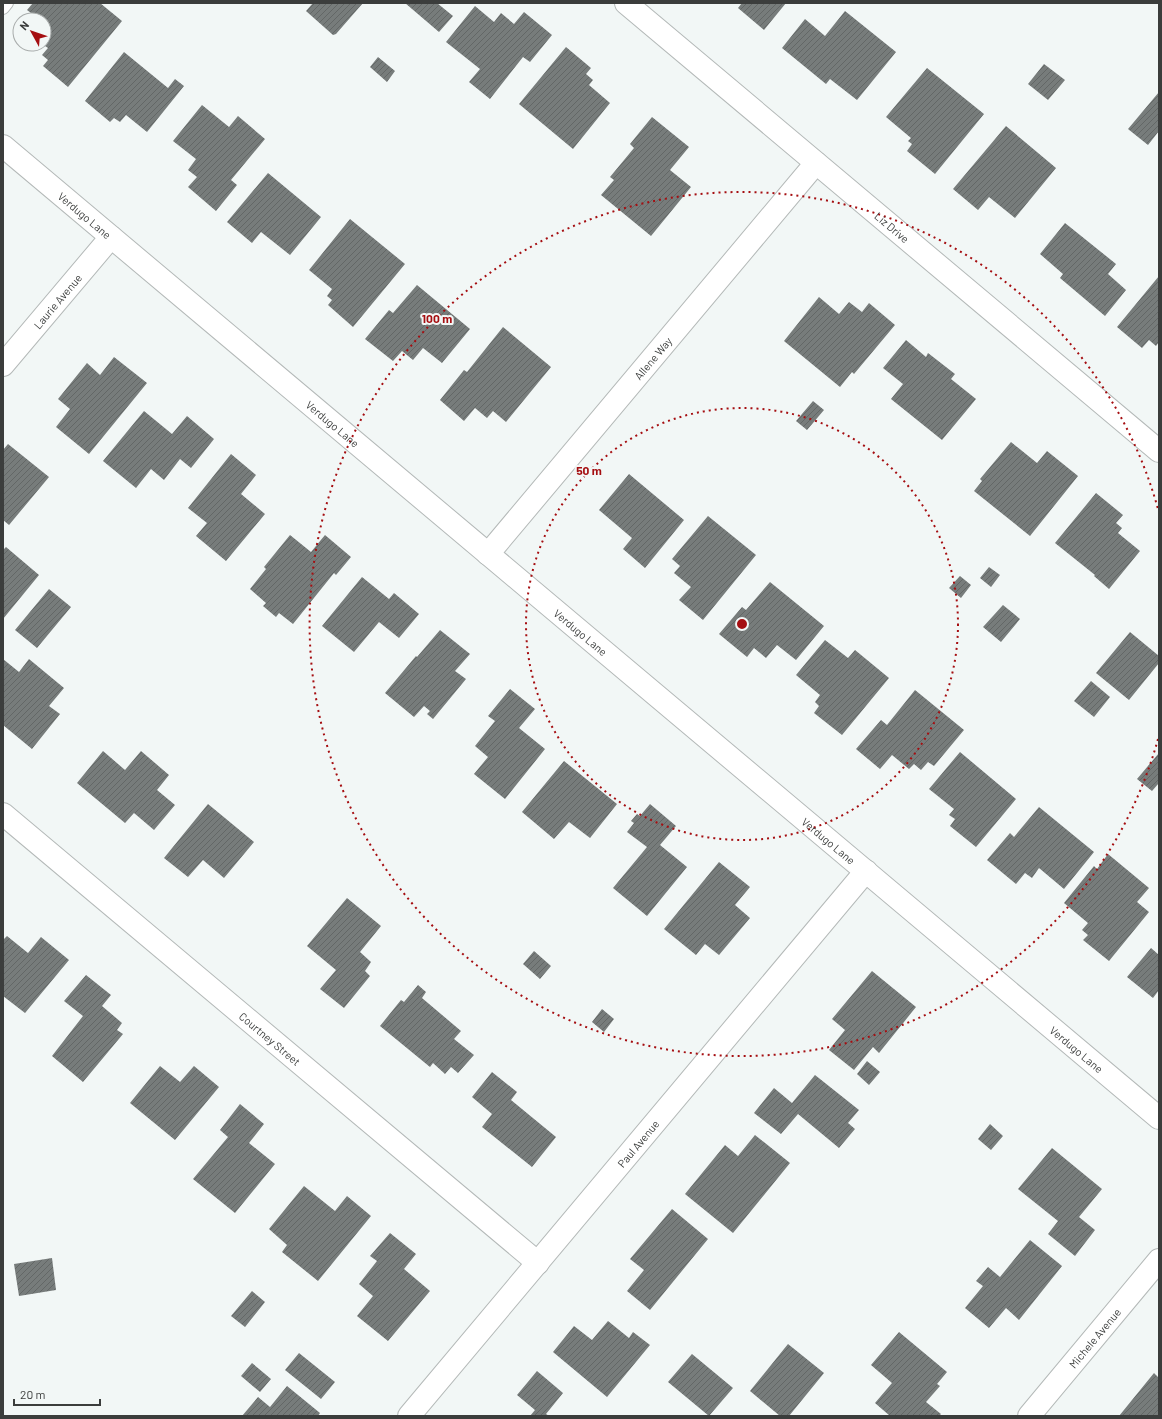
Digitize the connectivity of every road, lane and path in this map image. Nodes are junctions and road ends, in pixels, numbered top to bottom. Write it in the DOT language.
graph roads {
  1 [pos="8,3"];
  2 [pos="626,3"];
  3 [pos="3,8"];
  4 [pos="3,146"];
  5 [pos="816,163"];
  6 [pos="111,237"];
  7 [pos="3,365"];
  8 [pos="1159,451"];
  9 [pos="488,554"];
  10 [pos="3,814"];
  11 [pos="866,872"];
  12 [pos="1159,1118"];
  13 [pos="1159,1260"];
  14 [pos="538,1263"];
  15 [pos="409,1416"];
  16 [pos="1029,1416"];
  1 -- 3 [label="lane"];
  2 -- 5 [label="street, Liz Drive"];
  4 -- 6 [label="street, Verdugo Lane"];
  5 -- 8 [label="street, Liz Drive"];
  5 -- 9 [label="street, Allene Way"];
  6 -- 7 [label="street, Laurie Avenue"];
  6 -- 9 [label="street, Verdugo Lane"];
  9 -- 11 [label="street, Verdugo Lane"];
  10 -- 14 [label="street, Courtney Street"];
  11 -- 12 [label="street, Verdugo Lane"];
  11 -- 14 [label="street, Paul Avenue"];
  13 -- 16 [label="street, Michele Avenue"];
  14 -- 15 [label="street, Paul Avenue"];
}
